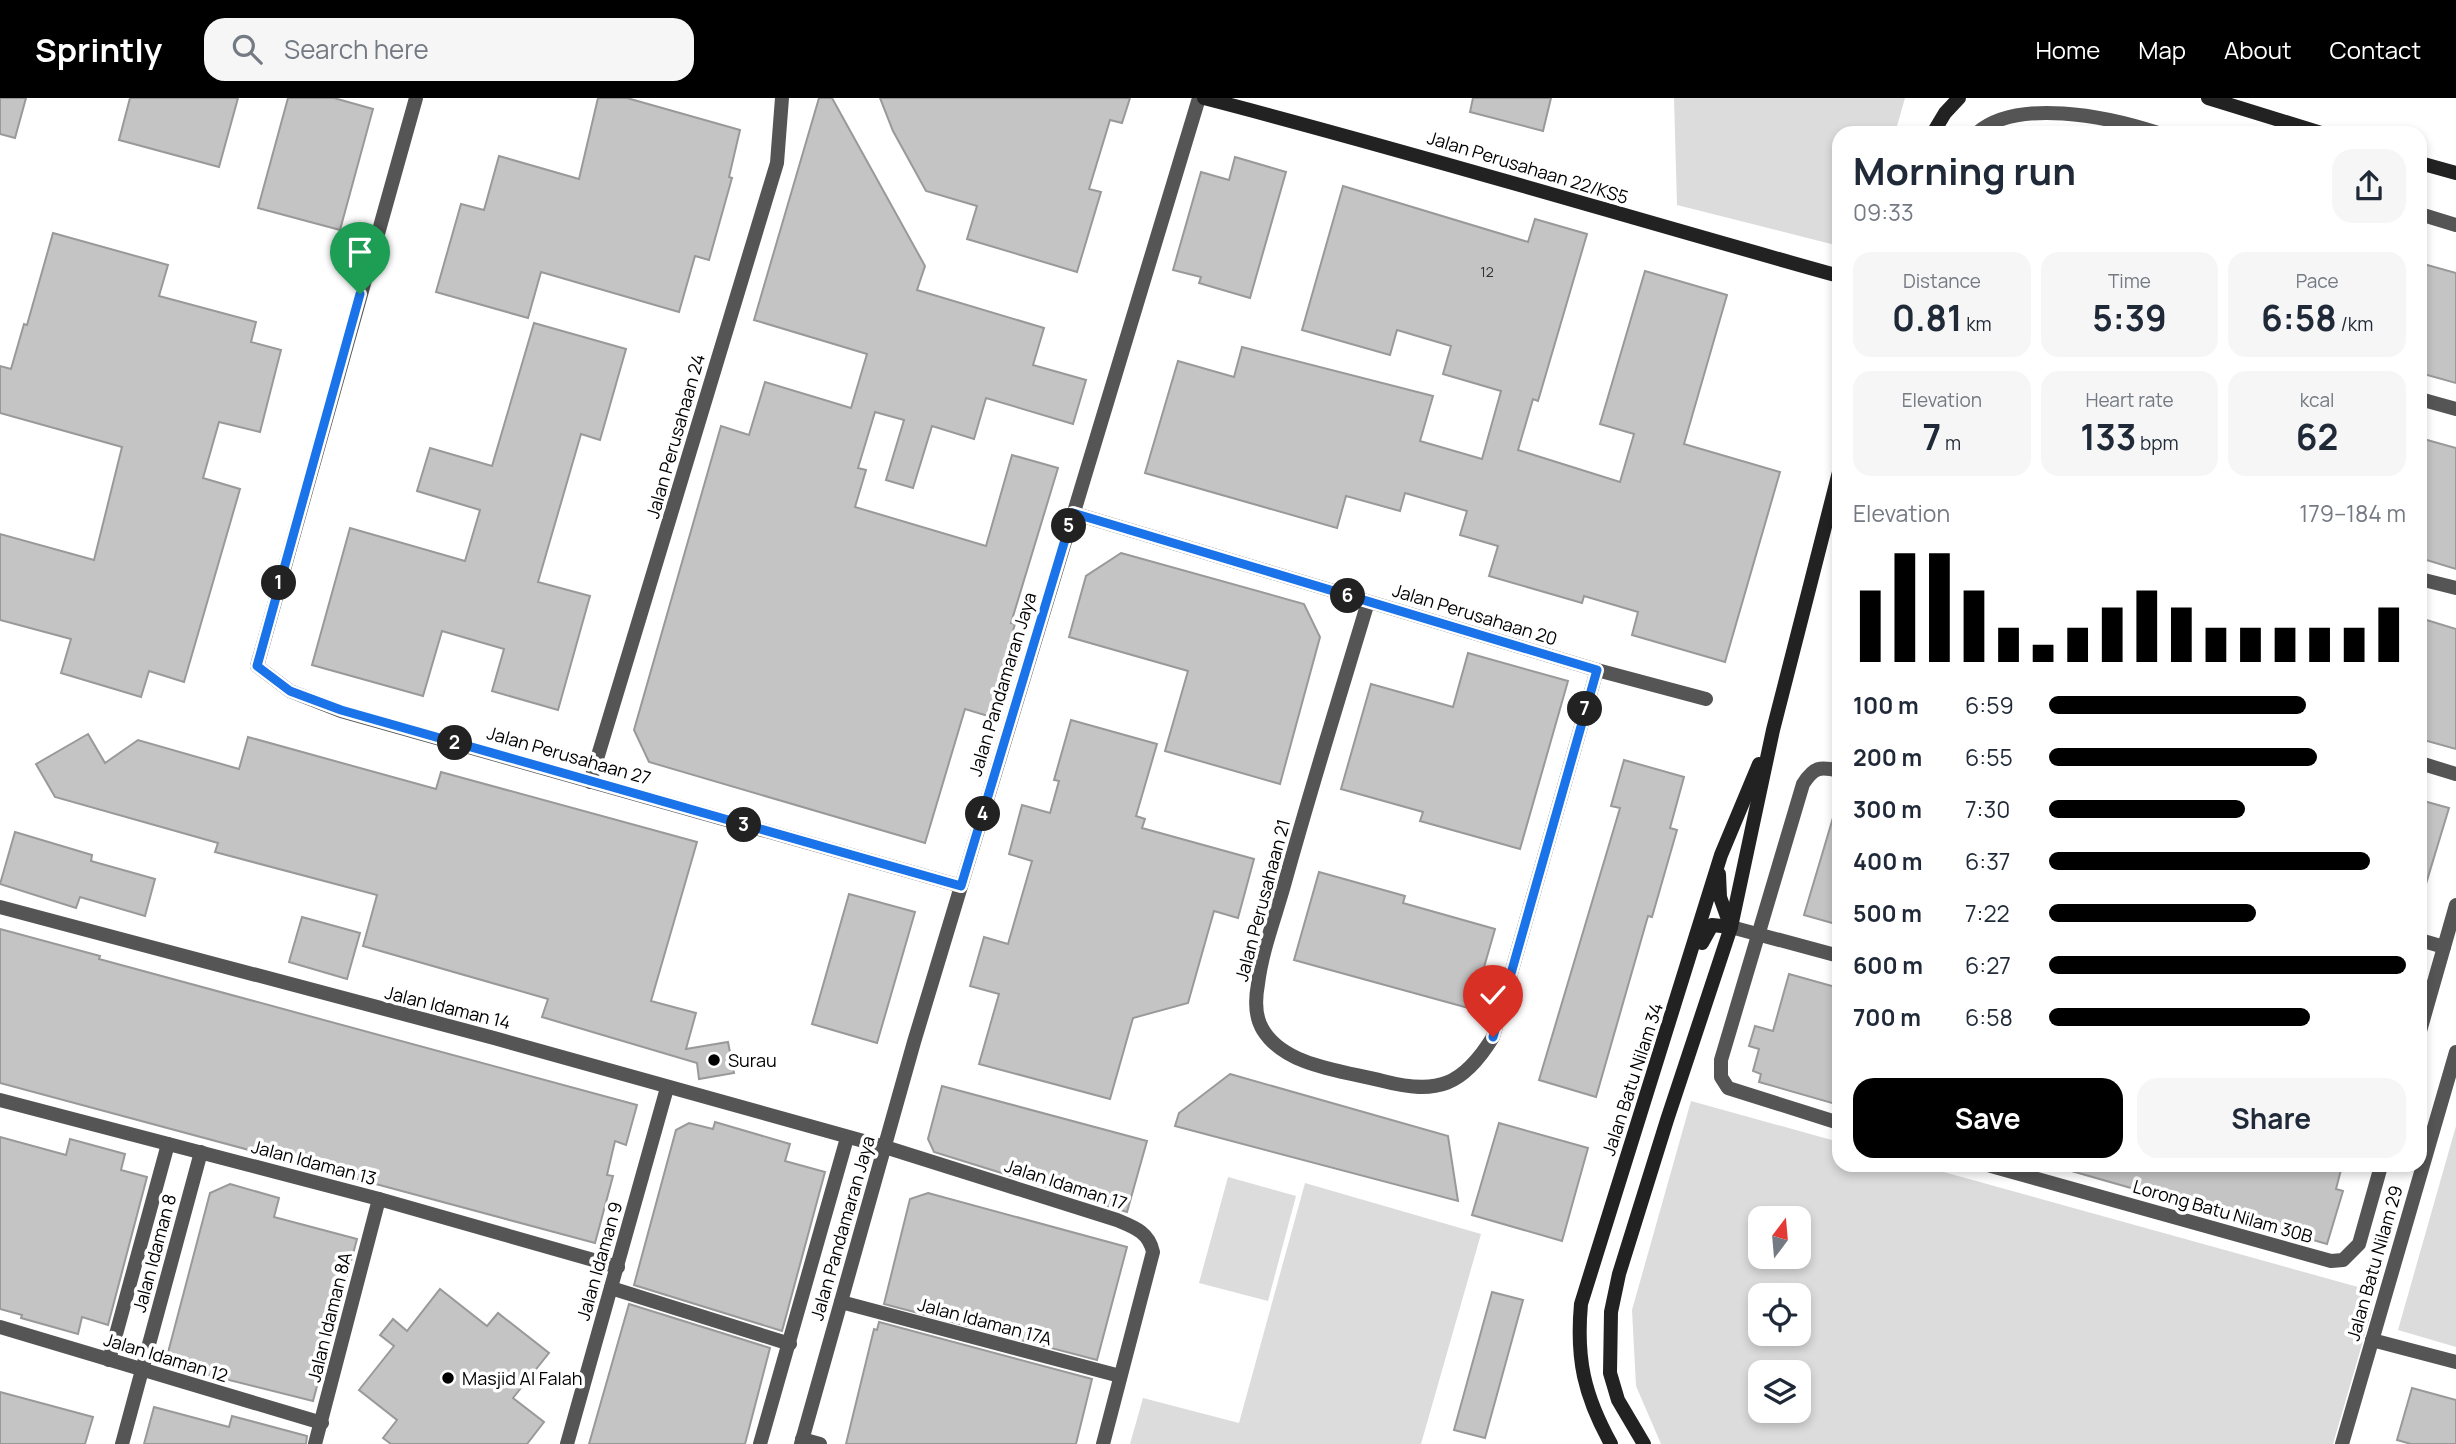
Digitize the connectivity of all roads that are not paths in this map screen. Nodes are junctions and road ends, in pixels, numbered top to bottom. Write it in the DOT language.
graph roads {
  1 [pos="416,98"];
  2 [pos="782,98"];
  3 [pos="1199,98"];
  4 [pos="1205,98"];
  5 [pos="1959,98"];
  6 [pos="2208,98"];
  7 [pos="2241,103"];
  8 [pos="1937,126"];
  9 [pos="1984,126"];
  10 [pos="2136,126"];
  11 [pos="2302,126"];
  12 [pos="2427,165"];
  13 [pos="2456,173"];
  14 [pos="2427,216"];
  15 [pos="2456,225"];
  16 [pos="1832,266"];
  17 [pos="1813,269"];
  18 [pos="1832,274"];
  19 [pos="1832,281"];
  20 [pos="2427,401"];
  21 [pos="2456,409"];
  22 [pos="1832,499"];
  23 [pos="1073,513"];
  24 [pos="2427,581"];
  25 [pos="2456,588"];
  26 [pos="1368,602"];
  27 [pos="1597,670"];
  28 [pos="1706,699"];
  29 [pos="1773,730"];
  30 [pos="2427,765"];
  31 [pos="1832,769"];
  32 [pos="2456,774"];
  33 [pos="590,782"];
  34 [pos="1721,855"];
  35 [pos="961,886"];
  36 [pos="2456,905"];
  37 [pos="0,907"];
  38 [pos="1731,926"];
  39 [pos="1760,934"];
  40 [pos="2427,942"];
  41 [pos="2444,947"];
  42 [pos="1832,954"];
  43 [pos="2427,1006"];
  44 [pos="1673,1014"];
  45 [pos="2456,1052"];
  46 [pos="667,1088"];
  47 [pos="0,1100"];
  48 [pos="2427,1120"];
  49 [pos="1832,1121"];
  50 [pos="847,1138"];
  51 [pos="168,1144"];
  52 [pos="885,1147"];
  53 [pos="201,1152"];
  54 [pos="2012,1172"];
  55 [pos="2379,1172"];
  56 [pos="2414,1172"];
  57 [pos="379,1199"];
  58 [pos="618,1266"];
  59 [pos="611,1288"];
  60 [pos="841,1302"];
  61 [pos="0,1327"];
  62 [pos="2372,1340"];
  63 [pos="790,1344"];
  64 [pos="109,1360"];
  65 [pos="2456,1362"];
  66 [pos="142,1371"];
  67 [pos="1120,1376"];
  68 [pos="322,1423"];
  69 [pos="801,1441"];
  70 [pos="1641,1442"];
  71 [pos="122,1444"];
  72 [pos="314,1444"];
  73 [pos="567,1444"];
  74 [pos="760,1444"];
  75 [pos="820,1444"];
  76 [pos="1103,1444"];
  77 [pos="1611,1444"];
  78 [pos="2342,1444"];
  1 -- 33 [label="street, Jalan Perusahaan 27"];
  2 -- 33 [label="street, Jalan Perusahaan 24"];
  3 -- 23 [label="street, Jalan Pandamaran Jaya"];
  4 -- 17 [label="street, Jalan Perusahaan 22/KS5"];
  5 -- 8 [label="street"];
  6 -- 7 [label="street"];
  7 -- 11 [label="street"];
  9 -- 10 [label="street"];
  12 -- 13 [label="street"];
  14 -- 15 [label="street"];
  16 -- 17 [label="street"];
  17 -- 18 [label="street, Jalan Perusahaan 22/KS5"];
  17 -- 19 [label="street"];
  20 -- 21 [label="street"];
  22 -- 29 [label="street, Jalan Batu Nilam 34"];
  23 -- 26 [label="street, Jalan Perusahaan 20"];
  23 -- 35 [label="street, Jalan Pandamaran Jaya"];
  24 -- 25 [label="street"];
  26 -- 27 [label="street, Jalan Perusahaan 20"];
  26 -- 27 [label="street, Jalan Perusahaan 21"];
  27 -- 28 [label="street, Jalan Perusahaan 20"];
  29 -- 34 [label="street, Jalan Batu Nilam 34"];
  29 -- 38 [label="street, Jalan Batu Nilam 34"];
  30 -- 32 [label="street"];
  31 -- 39 [label="street"];
  33 -- 35 [label="street, Jalan Perusahaan 27"];
  34 -- 38 [label="street"];
  34 -- 44 [label="street, Jalan Batu Nilam 34"];
  35 -- 52 [label="street, Jalan Pandamaran Jaya"];
  36 -- 41 [label="street"];
  37 -- 46 [label="street, Jalan Idaman 14"];
  38 -- 39 [label="street"];
  38 -- 44 [label="street"];
  38 -- 70 [label="street, Jalan Batu Nilam 34"];
  39 -- 42 [label="street"];
  39 -- 49 [label="street"];
  40 -- 41 [label="street"];
  41 -- 43 [label="street"];
  44 -- 77 [label="street, Jalan Batu Nilam 34"];
  45 -- 48 [label="street, Jalan Batu Nilam 29"];
  46 -- 50 [label="street, Jalan Idaman 14"];
  46 -- 58 [label="street, Jalan Idaman 9"];
  47 -- 51 [label="street, Jalan Idaman 13"];
  50 -- 52 [label="street, Jalan Idaman 14"];
  50 -- 63 [label="street, Jalan Pandamaran Jaya"];
  51 -- 53 [label="street, Jalan Idaman 13"];
  51 -- 64 [label="street, Jalan Idaman 8"];
  52 -- 60 [label="street, Jalan Pandamaran Jaya"];
  52 -- 67 [label="street, Jalan Idaman 17"];
  53 -- 57 [label="street, Jalan Idaman 13"];
  53 -- 66 [label="street, Jalan Idaman 8"];
  54 -- 55 [label="street, Lorong Batu Nilam 30B"];
  56 -- 62 [label="street, Jalan Batu Nilam 29"];
  57 -- 58 [label="street, Jalan Idaman 13"];
  57 -- 68 [label="street, Jalan Idaman 8A"];
  58 -- 59 [label="street, Jalan Idaman 9"];
  59 -- 63 [label="street"];
  59 -- 73 [label="street, Jalan Idaman 9"];
  60 -- 67 [label="street, Jalan Idaman 17A"];
  60 -- 69 [label="street, Jalan Pandamaran Jaya"];
  61 -- 64 [label="street, Jalan Idaman 12"];
  62 -- 65 [label="street"];
  62 -- 78 [label="street, Jalan Batu Nilam 29"];
  63 -- 74 [label="street, Jalan Pandamaran Jaya"];
  64 -- 66 [label="street, Jalan Idaman 12"];
  66 -- 68 [label="street, Jalan Idaman 12"];
  66 -- 71 [label="street, Jalan Idaman 8"];
  67 -- 76 [label="street, Jalan Idaman 17"];
  68 -- 72 [label="street, Jalan Idaman 8A"];
  69 -- 75 [label="street"];
}
